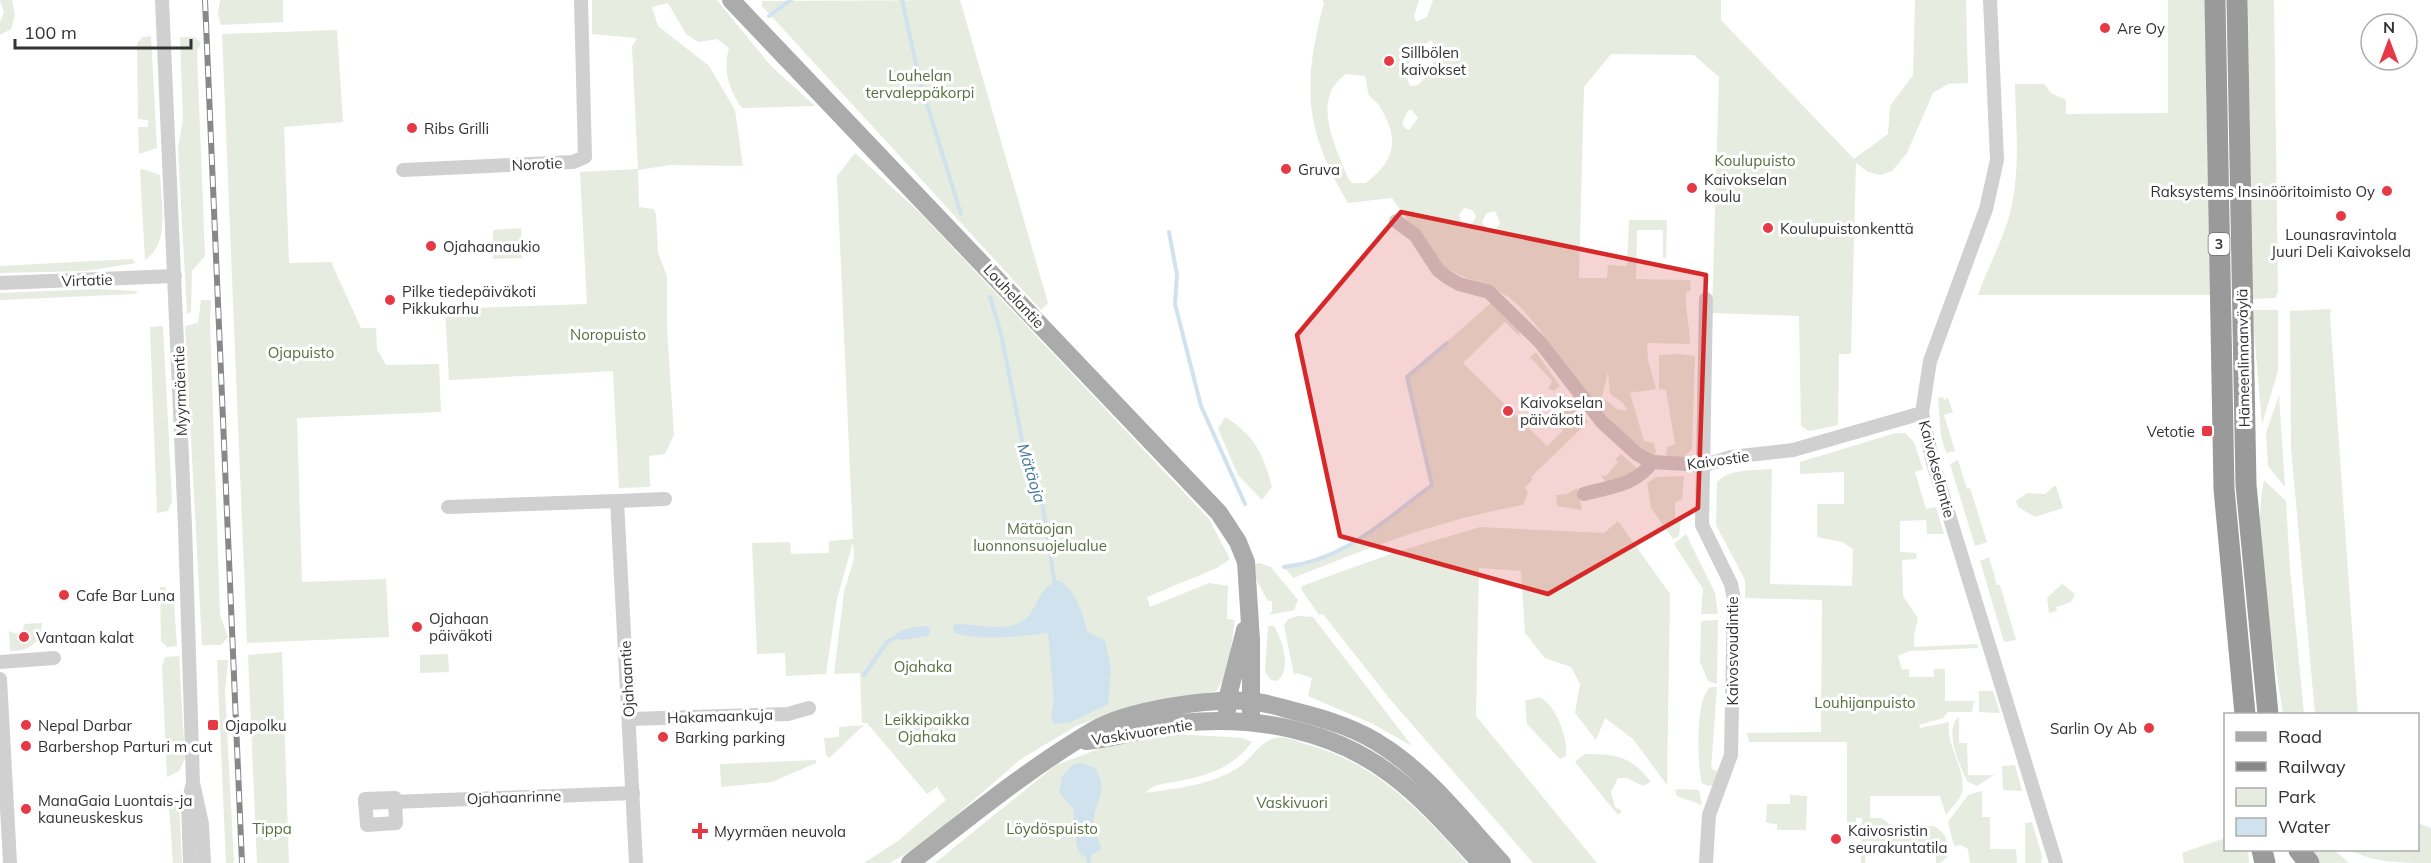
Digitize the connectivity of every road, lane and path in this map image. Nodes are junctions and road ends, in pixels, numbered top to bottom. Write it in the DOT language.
graph roads {
  1 [pos="162,0"];
  2 [pos="581,0"];
  3 [pos="731,0"];
  4 [pos="1990,0"];
  5 [pos="2214,0"];
  6 [pos="2237,0"];
  7 [pos="403,170"];
  8 [pos="1396,221"];
  9 [pos="175,276"];
  10 [pos="0,283"];
  11 [pos="1706,299"];
  12 [pos="1922,413"];
  13 [pos="1652,462"];
  14 [pos="1705,465"];
  15 [pos="1584,494"];
  16 [pos="665,499"];
  17 [pos="617,501"];
  18 [pos="448,507"];
  19 [pos="1249,617"];
  20 [pos="54,658"];
  21 [pos="0,662"];
  22 [pos="0,679"];
  23 [pos="1227,700"];
  24 [pos="1252,701"];
  25 [pos="809,708"];
  26 [pos="2244,713"];
  27 [pos="2268,713"];
  28 [pos="630,719"];
  29 [pos="1226,720"];
  30 [pos="1251,722"];
  31 [pos="1079,741"];
  32 [pos="193,783"];
  33 [pos="633,793"];
  34 [pos="395,802"];
  35 [pos="637,861"];
  36 [pos="911,862"];
  37 [pos="10,863"];
  38 [pos="190,863"];
  39 [pos="204,863"];
  40 [pos="1480,863"];
  41 [pos="1502,863"];
  42 [pos="1706,863"];
  43 [pos="2056,863"];
  1 -- 9 [label="street, Myyrmäentie"];
  2 -- 7 [label="street, Norotie"];
  3 -- 19 [label="main road, Louhelantie"];
  4 -- 12 [label="street, Kaivokselantie"];
  5 -- 26 [label="highway, Hämeenlinnanväylä / 3"];
  6 -- 27 [label="highway, Hämeenlinnanväylä / 3"];
  8 -- 13 [label="street"];
  9 -- 10 [label="street, Virtatie"];
  9 -- 32 [label="street, Myyrmäentie"];
  11 -- 14 [label="street, Kaivosvoudintie"];
  12 -- 14 [label="street, Kaivostie"];
  12 -- 43 [label="street, Kaivokselantie"];
  13 -- 14 [label="street, Kaivostie"];
  13 -- 15 [label="street"];
  14 -- 42 [label="street, Kaivosvoudintie"];
  16 -- 17 [label="street"];
  17 -- 18 [label="street"];
  17 -- 28 [label="street, Ojahaantie"];
  19 -- 23 [label="main road, Louhelantie"];
  19 -- 24 [label="main road, Louhelantie"];
  20 -- 21 [label="street"];
  22 -- 37 [label="street"];
  23 -- 24 [label="main road, Vaskivuorentie"];
  23 -- 29 [label="main road, Louhelantie"];
  23 -- 31 [label="main road, Vaskivuorentie"];
  24 -- 30 [label="main road, Louhelantie"];
  24 -- 41 [label="main road, Vaskivuorentie"];
  25 -- 28 [label="street, Hakamaankuja"];
  28 -- 33 [label="street, Ojahaantie"];
  29 -- 30 [label="main road, Vaskivuorentie"];
  29 -- 31 [label="main road, Vaskivuorentie"];
  30 -- 40 [label="main road, Vaskivuorentie"];
  31 -- 36 [label="main road, Vaskivuorentie"];
  32 -- 38 [label="street, Myyrmäentie"];
  32 -- 39 [label="street, Myyrmäentie"];
  33 -- 34 [label="street, Ojahaanrinne"];
  33 -- 35 [label="street, Ojahaantie"];
  34 -- 34 [label="street, Ojahaanrinne"];
}
